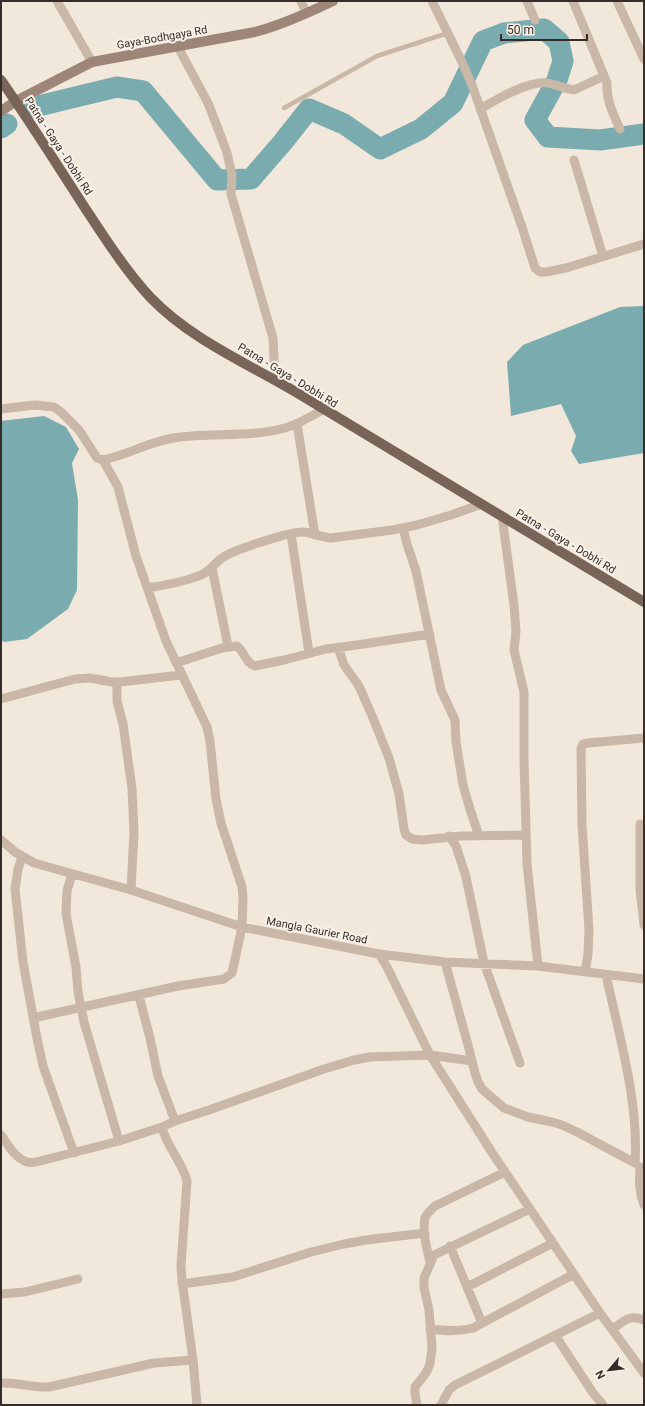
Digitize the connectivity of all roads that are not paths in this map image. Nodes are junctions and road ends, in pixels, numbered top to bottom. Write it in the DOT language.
graph roads {
  1 [pos="57,1"];
  2 [pos="301,1"];
  3 [pos="333,1"];
  4 [pos="432,1"];
  5 [pos="527,1"];
  6 [pos="573,1"];
  7 [pos="617,1"];
  8 [pos="306,14"];
  9 [pos="535,20"];
  10 [pos="448,33"];
  11 [pos="178,46"];
  12 [pos="644,59"];
  13 [pos="92,62"];
  14 [pos="604,76"];
  15 [pos="1,80"];
  16 [pos="16,101"];
  17 [pos="284,108"];
  18 [pos="480,109"];
  19 [pos="1,111"];
  20 [pos="620,129"];
  21 [pos="574,160"];
  22 [pos="644,244"];
  23 [pos="603,256"];
  24 [pos="275,380"];
  25 [pos="1,409"];
  26 [pos="324,410"];
  27 [pos="297,424"];
  28 [pos="103,460"];
  29 [pos="482,504"];
  30 [pos="502,516"];
  31 [pos="404,528"];
  32 [pos="291,534"];
  33 [pos="315,536"];
  34 [pos="212,568"];
  35 [pos="147,588"];
  36 [pos="644,602"];
  37 [pos="430,634"];
  38 [pos="228,646"];
  39 [pos="338,647"];
  40 [pos="309,653"];
  41 [pos="176,663"];
  42 [pos="181,675"];
  43 [pos="117,682"];
  44 [pos="1,699"];
  45 [pos="644,738"];
  46 [pos="640,824"];
  47 [pos="526,835"];
  48 [pos="449,836"];
  49 [pos="479,836"];
  50 [pos="1,840"];
  51 [pos="22,857"];
  52 [pos="72,874"];
  53 [pos="131,890"];
  54 [pos="644,925"];
  55 [pos="242,927"];
  56 [pos="378,954"];
  57 [pos="445,962"];
  58 [pos="484,963"];
  59 [pos="538,966"];
  60 [pos="586,972"];
  61 [pos="606,975"];
  62 [pos="644,980"];
  63 [pos="139,996"];
  64 [pos="80,1007"];
  65 [pos="33,1018"];
  66 [pos="430,1055"];
  67 [pos="472,1061"];
  68 [pos="520,1063"];
  69 [pos="175,1121"];
  70 [pos="162,1127"];
  71 [pos="1,1135"];
  72 [pos="119,1141"];
  73 [pos="74,1152"];
  74 [pos="640,1167"];
  75 [pos="505,1172"];
  76 [pos="644,1205"];
  77 [pos="530,1209"];
  78 [pos="425,1233"];
  79 [pos="553,1243"];
  80 [pos="450,1246"];
  81 [pos="430,1262"];
  82 [pos="574,1274"];
  83 [pos="78,1279"];
  84 [pos="182,1284"];
  85 [pos="467,1288"];
  86 [pos="1,1294"];
  87 [pos="600,1313"];
  88 [pos="644,1320"];
  89 [pos="482,1323"];
  90 [pos="430,1329"];
  91 [pos="613,1329"];
  92 [pos="555,1335"];
  93 [pos="193,1360"];
  94 [pos="644,1373"];
  95 [pos="1,1383"];
  96 [pos="197,1405"];
  97 [pos="417,1405"];
  98 [pos="441,1405"];
  99 [pos="603,1405"];
  1 -- 13 [label="street"];
  2 -- 8 [label="street"];
  3 -- 8 [label="street, Gaya-Bodhgaya Rd"];
  4 -- 10 [label="street"];
  5 -- 9 [label="street"];
  6 -- 14 [label="street"];
  7 -- 12 [label="street"];
  8 -- 11 [label="street, Gaya-Bodhgaya Rd"];
  10 -- 17 [label="lane"];
  10 -- 18 [label="street"];
  11 -- 13 [label="street, Gaya-Bodhgaya Rd"];
  11 -- 24 [label="street"];
  13 -- 16 [label="street, Gaya-Bodhgaya Rd"];
  14 -- 18 [label="street"];
  14 -- 20 [label="street"];
  15 -- 16 [label="main road, Patna - Gaya - Dobhi Rd"];
  16 -- 19 [label="street, Gaya-Bodhgaya Rd"];
  16 -- 24 [label="main road, Patna - Gaya - Dobhi Rd"];
  18 -- 23 [label="street"];
  21 -- 23 [label="street"];
  22 -- 23 [label="street"];
  24 -- 26 [label="main road, Patna - Gaya - Dobhi Rd"];
  25 -- 28 [label="street"];
  26 -- 27 [label="street"];
  26 -- 29 [label="main road, Patna - Gaya - Dobhi Rd"];
  27 -- 28 [label="street"];
  27 -- 33 [label="street"];
  28 -- 35 [label="street"];
  29 -- 30 [label="main road, Patna - Gaya - Dobhi Rd"];
  29 -- 31 [label="street"];
  30 -- 36 [label="main road, Patna - Gaya - Dobhi Rd"];
  30 -- 47 [label="street"];
  31 -- 33 [label="street"];
  31 -- 37 [label="street"];
  32 -- 33 [label="street"];
  32 -- 34 [label="street"];
  32 -- 40 [label="street"];
  34 -- 35 [label="street"];
  34 -- 38 [label="street"];
  35 -- 41 [label="street"];
  37 -- 39 [label="street"];
  37 -- 49 [label="street"];
  38 -- 40 [label="street"];
  38 -- 41 [label="street"];
  39 -- 40 [label="street"];
  39 -- 48 [label="street"];
  41 -- 42 [label="street"];
  42 -- 43 [label="street"];
  42 -- 55 [label="street"];
  43 -- 44 [label="street"];
  43 -- 53 [label="street"];
  45 -- 60 [label="street"];
  46 -- 54 [label="street"];
  47 -- 49 [label="street"];
  47 -- 59 [label="street"];
  48 -- 49 [label="street"];
  48 -- 58 [label="street"];
  50 -- 51 [label="street, Mangla Gaurier Road"];
  51 -- 52 [label="street, Mangla Gaurier Road"];
  51 -- 65 [label="street"];
  52 -- 53 [label="street, Mangla Gaurier Road"];
  52 -- 64 [label="street"];
  53 -- 55 [label="street, Mangla Gaurier Road"];
  55 -- 56 [label="street, Mangla Gaurier Road"];
  55 -- 63 [label="street"];
  56 -- 57 [label="street, Mangla Gaurier Road"];
  56 -- 66 [label="street"];
  57 -- 58 [label="street, Mangla Gaurier Road"];
  57 -- 67 [label="street"];
  58 -- 59 [label="street, Mangla Gaurier Road"];
  58 -- 68 [label="street"];
  59 -- 60 [label="street, Mangla Gaurier Road"];
  60 -- 61 [label="street, Mangla Gaurier Road"];
  61 -- 62 [label="street, Mangla Gaurier Road"];
  61 -- 74 [label="street"];
  63 -- 64 [label="street"];
  63 -- 69 [label="street"];
  64 -- 65 [label="street"];
  64 -- 72 [label="street"];
  65 -- 73 [label="street"];
  66 -- 67 [label="street"];
  66 -- 69 [label="street"];
  66 -- 75 [label="street"];
  67 -- 74 [label="street"];
  69 -- 70 [label="street"];
  70 -- 72 [label="street"];
  70 -- 84 [label="street"];
  71 -- 73 [label="street"];
  72 -- 73 [label="street"];
  74 -- 76 [label="street"];
  75 -- 77 [label="street"];
  75 -- 78 [label="street"];
  77 -- 79 [label="street"];
  77 -- 80 [label="street"];
  78 -- 81 [label="street"];
  78 -- 84 [label="street"];
  79 -- 82 [label="street"];
  79 -- 85 [label="street"];
  80 -- 81 [label="street"];
  80 -- 85 [label="street"];
  81 -- 90 [label="street"];
  82 -- 87 [label="street"];
  82 -- 89 [label="street"];
  83 -- 86 [label="street"];
  84 -- 93 [label="street"];
  85 -- 89 [label="street"];
  87 -- 91 [label="street"];
  87 -- 92 [label="street"];
  88 -- 91 [label="street"];
  89 -- 90 [label="street"];
  90 -- 97 [label="street"];
  91 -- 94 [label="street"];
  92 -- 98 [label="street"];
  92 -- 99 [label="street"];
  93 -- 95 [label="street"];
  93 -- 96 [label="street"];
}
